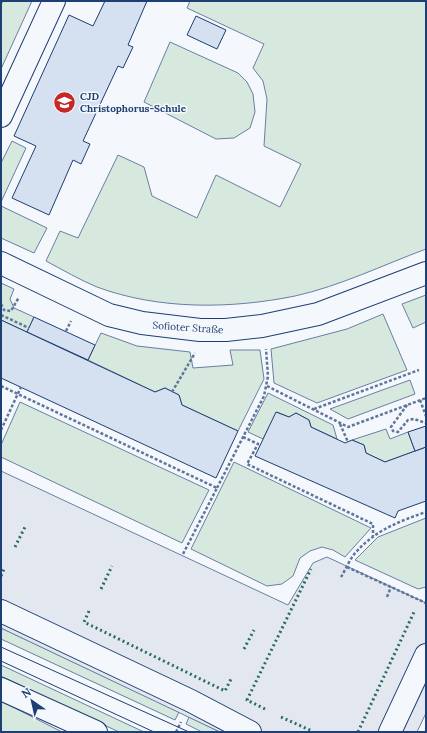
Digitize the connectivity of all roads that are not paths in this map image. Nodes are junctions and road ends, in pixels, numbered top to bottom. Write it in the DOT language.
graph roads {
  1 [pos="54,1"];
  2 [pos="1,116"];
  3 [pos="1,263"];
  4 [pos="426,273"];
  5 [pos="1,611"];
  6 [pos="426,655"];
  7 [pos="1,689"];
  8 [pos="38,706"];
  9 [pos="80,732"];
  10 [pos="96,732"];
  11 [pos="250,732"];
  12 [pos="390,732"];
  1 -- 2 [label="street"];
  3 -- 4 [label="street, Sofioter Straße"];
  5 -- 11 [label="street"];
  6 -- 12 [label="street"];
  7 -- 8 [label="street"];
  8 -- 9 [label="street"];
  8 -- 10 [label="street"];
}
